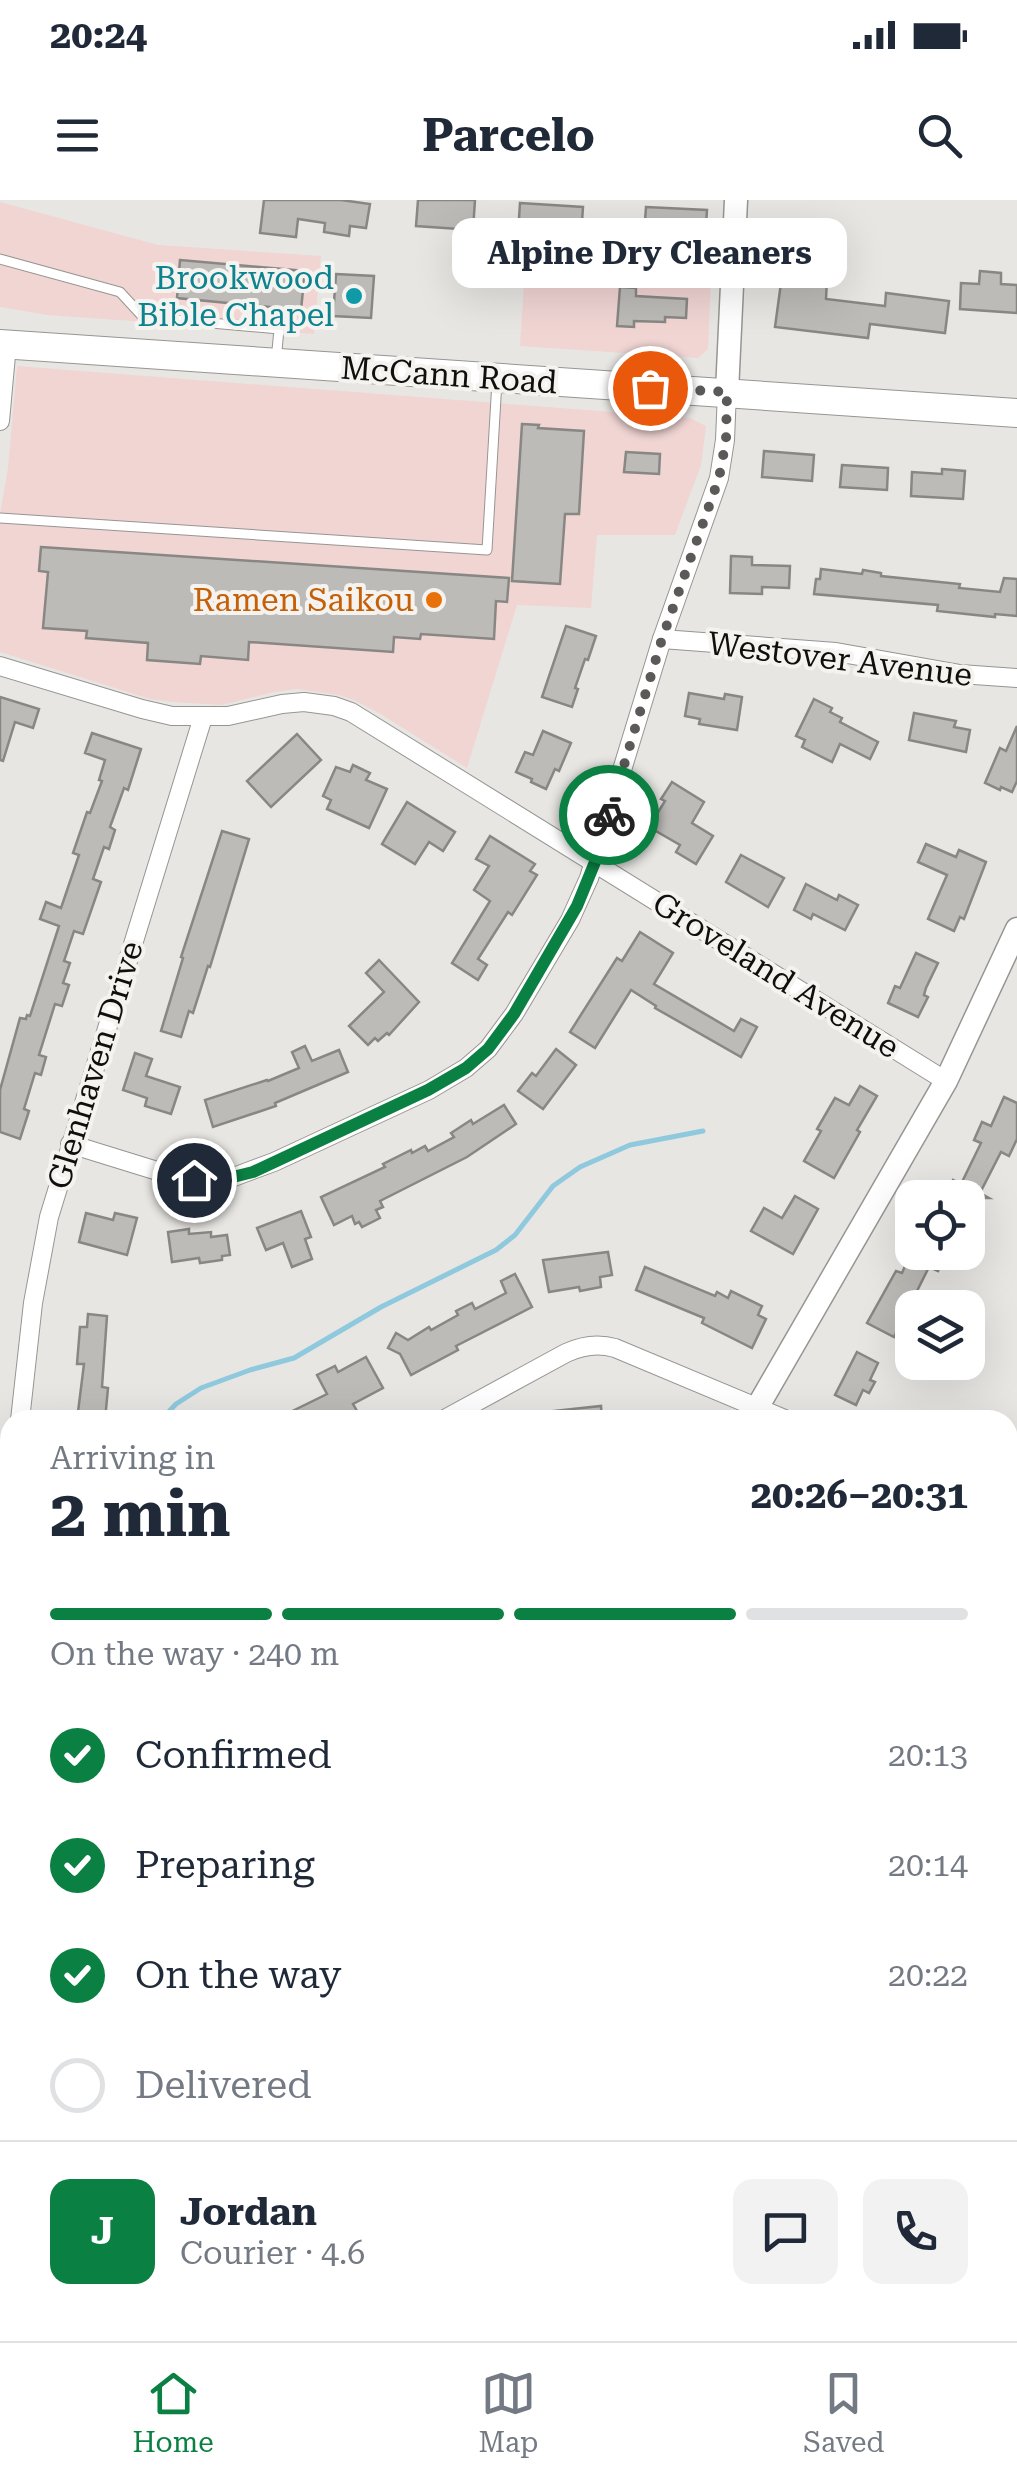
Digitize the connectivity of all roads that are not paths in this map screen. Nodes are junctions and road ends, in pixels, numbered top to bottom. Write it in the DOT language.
graph roads {
  1 [pos="736,200"];
  2 [pos="0,259"];
  3 [pos="4,344"];
  4 [pos="276,363"];
  5 [pos="497,378"];
  6 [pos="727,392"];
  7 [pos="1017,412"];
  8 [pos="0,421"];
  9 [pos="0,518"];
  10 [pos="662,639"];
  11 [pos="0,666"];
  12 [pos="1017,678"];
  13 [pos="204,717"];
  14 [pos="595,862"];
  15 [pos="1017,929"];
  16 [pos="946,1080"];
  17 [pos="70,1144"];
  18 [pos="21,1410"];
  19 [pos="461,1410"];
  20 [pos="745,1410"];
  21 [pos="755,1410"];
  1 -- 6 [label="street"];
  2 -- 4 [label="lane"];
  3 -- 4 [label="main road, McCann Road"];
  3 -- 8 [label="street"];
  4 -- 5 [label="main road, McCann Road"];
  5 -- 6 [label="main road, McCann Road"];
  5 -- 9 [label="lane"];
  6 -- 7 [label="main road, McCann Road"];
  6 -- 10 [label="street"];
  10 -- 12 [label="street, Westover Avenue"];
  10 -- 14 [label="street"];
  11 -- 13 [label="street, Groveland Avenue"];
  13 -- 14 [label="street, Groveland Avenue"];
  13 -- 17 [label="street, Glenhaven Drive"];
  14 -- 16 [label="street, Groveland Avenue"];
  14 -- 17 [label="street"];
  15 -- 16 [label="street"];
  16 -- 21 [label="street"];
  17 -- 18 [label="street, Glenhaven Drive"];
  19 -- 20 [label="street"];
}
